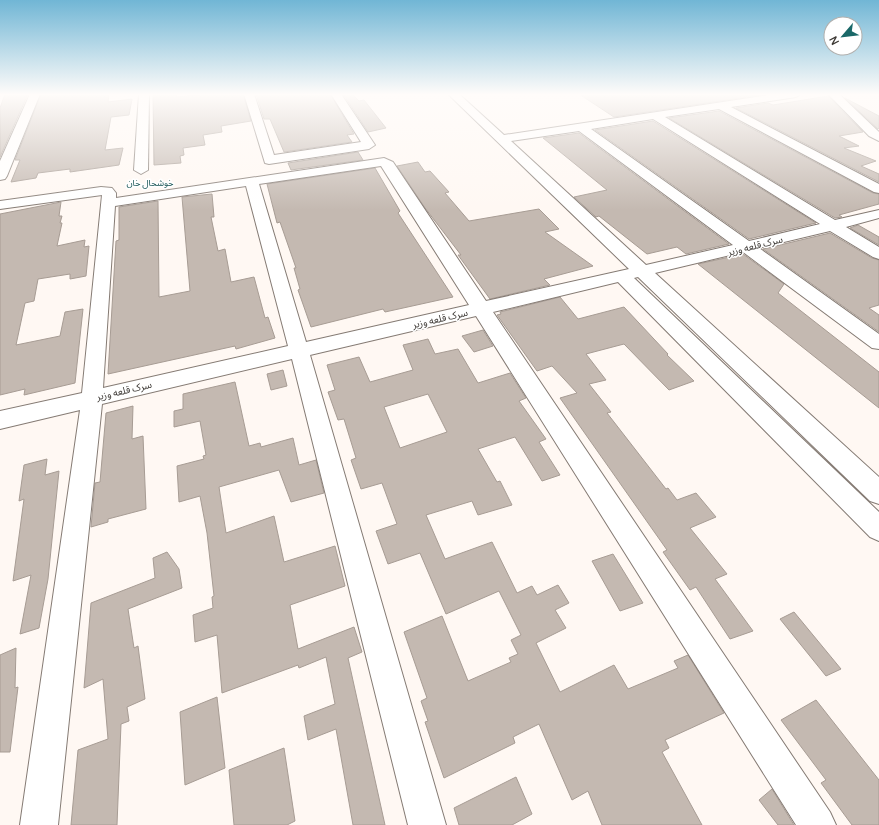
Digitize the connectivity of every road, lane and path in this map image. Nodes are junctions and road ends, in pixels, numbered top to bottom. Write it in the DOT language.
graph roads {
  1 [pos="19,132"];
  2 [pos="142,132"];
  3 [pos="261,132"];
  4 [pos="360,132"];
  5 [pos="495,132"];
  6 [pos="545,132"];
  7 [pos="589,132"];
  8 [pos="682,132"];
  9 [pos="772,132"];
  10 [pos="502,139"];
  11 [pos="141,170"];
  12 [pos="0,176"];
  13 [pos="251,181"];
  14 [pos="879,189"];
  15 [pos="108,203"];
  16 [pos="0,205"];
  17 [pos="879,214"];
  18 [pos="832,226"];
  19 [pos="746,247"];
  20 [pos="879,254"];
  21 [pos="643,271"];
  22 [pos="622,276"];
  23 [pos="482,308"];
  24 [pos="879,343"];
  25 [pos="299,350"];
  26 [pos="92,398"];
  27 [pos="0,420"];
  28 [pos="879,493"];
  29 [pos="879,529"];
  30 [pos="39,825"];
  31 [pos="427,825"];
  32 [pos="817,825"];
  1 -- 12 [label="street"];
  2 -- 11 [label="street"];
  3 -- 4 [label="street"];
  5 -- 10 [label="street"];
  6 -- 10 [label="street"];
  7 -- 19 [label="street"];
  8 -- 18 [label="street"];
  9 -- 14 [label="street"];
  10 -- 21 [label="street"];
  13 -- 15 [label="street"];
  13 -- 23 [label="street"];
  13 -- 25 [label="street"];
  15 -- 16 [label="street"];
  15 -- 26 [label="street"];
  17 -- 18 [label="street, سرک قلعه وزیر"];
  18 -- 19 [label="street, سرک قلعه وزیر"];
  18 -- 20 [label="street"];
  19 -- 21 [label="street, سرک قلعه وزیر"];
  19 -- 24 [label="street"];
  21 -- 22 [label="street, سرک قلعه وزیر"];
  21 -- 28 [label="street"];
  22 -- 23 [label="street, سرک قلعه وزیر"];
  22 -- 29 [label="street"];
  23 -- 25 [label="street, سرک قلعه وزیر"];
  23 -- 32 [label="street"];
  25 -- 26 [label="street, سرک قلعه وزیر"];
  25 -- 31 [label="street"];
  26 -- 27 [label="street, سرک قلعه وزیر"];
  26 -- 30 [label="street"];
}
